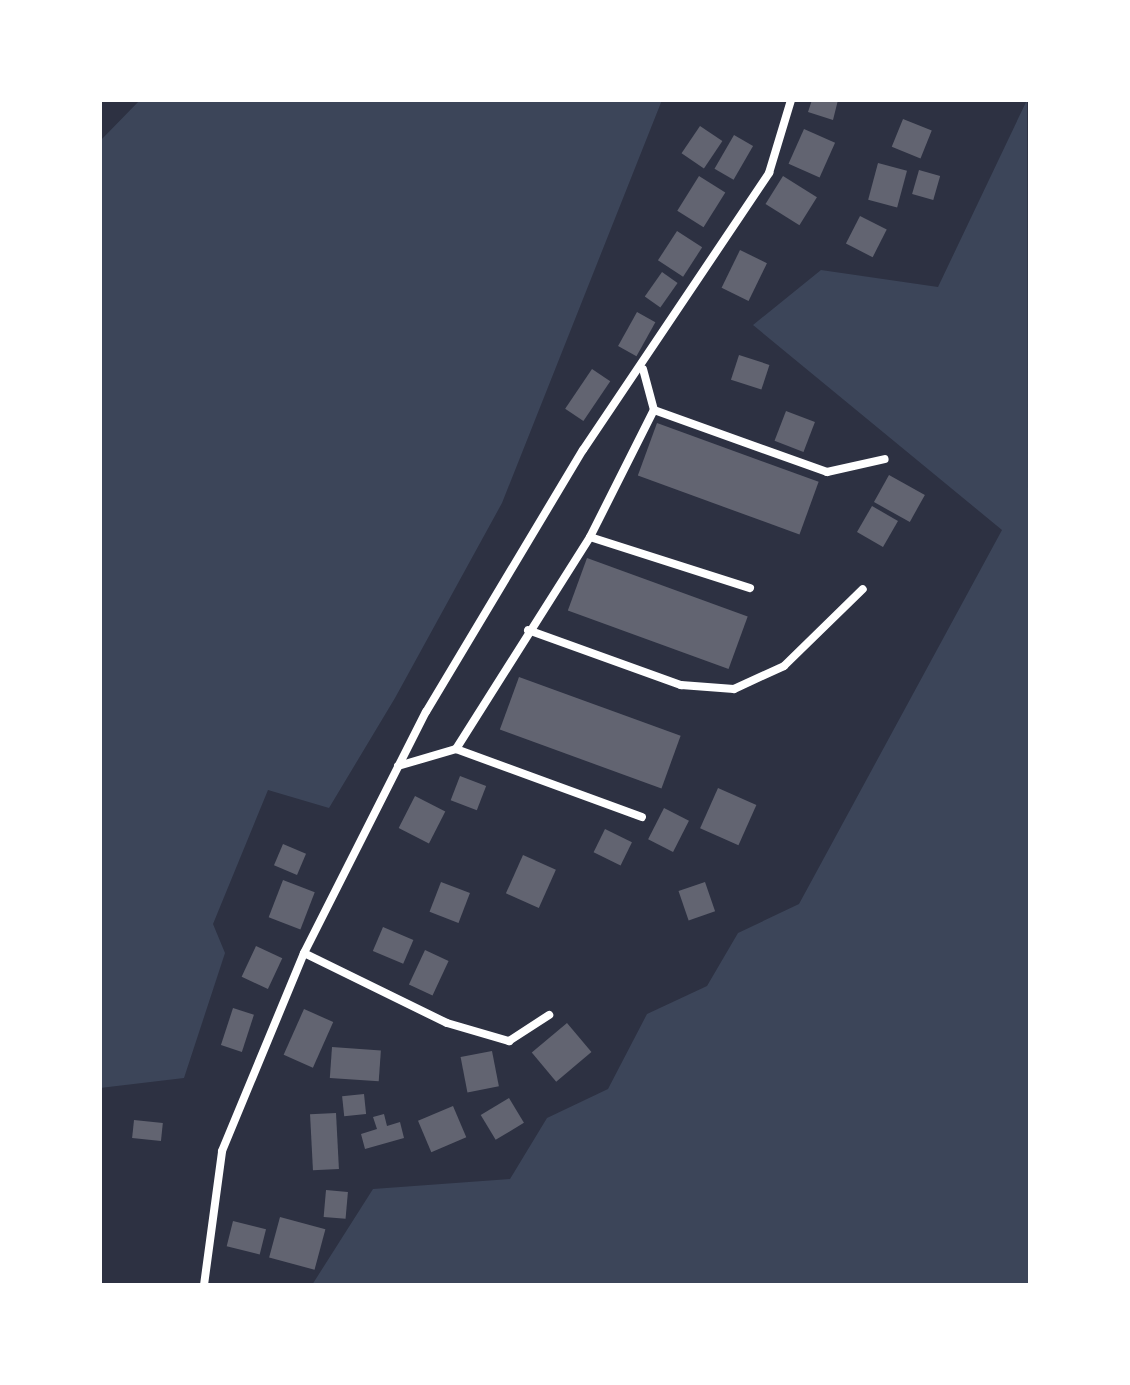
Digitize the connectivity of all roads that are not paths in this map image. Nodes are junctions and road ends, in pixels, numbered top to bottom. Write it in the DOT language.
graph roads {
  1 [pos="791,100"];
  2 [pos="643,369"];
  3 [pos="654,410"];
  4 [pos="885,459"];
  5 [pos="590,537"];
  6 [pos="750,588"];
  7 [pos="863,589"];
  8 [pos="528,630"];
  9 [pos="456,749"];
  10 [pos="398,766"];
  11 [pos="642,817"];
  12 [pos="304,953"];
  13 [pos="549,1015"];
  14 [pos="204,1285"];
  1 -- 2 [label="street"];
  2 -- 3 [label="street"];
  2 -- 10 [label="street"];
  3 -- 4 [label="street"];
  3 -- 5 [label="street"];
  5 -- 6 [label="street"];
  5 -- 8 [label="street"];
  7 -- 8 [label="street"];
  8 -- 9 [label="street"];
  9 -- 10 [label="street"];
  9 -- 11 [label="street"];
  10 -- 12 [label="street"];
  12 -- 13 [label="street"];
  12 -- 14 [label="street"];
}
